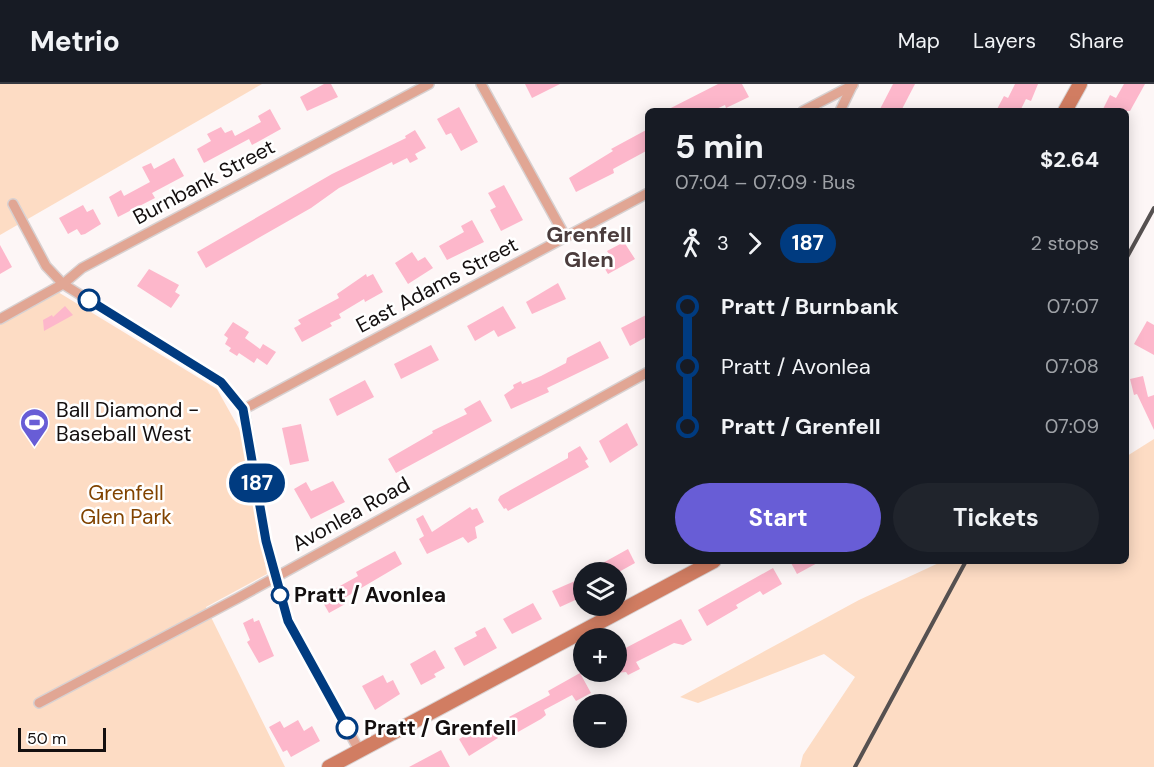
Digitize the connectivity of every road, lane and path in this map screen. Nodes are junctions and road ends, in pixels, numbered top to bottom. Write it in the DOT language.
graph roads {
  1 [pos="429,84"];
  2 [pos="481,84"];
  3 [pos="853,84"];
  4 [pos="1080,84"];
  5 [pos="809,108"];
  6 [pos="841,108"];
  7 [pos="1067,108"];
  8 [pos="645,195"];
  9 [pos="13,204"];
  10 [pos="565,237"];
  11 [pos="63,284"];
  12 [pos="0,319"];
  13 [pos="645,374"];
  14 [pos="243,409"];
  15 [pos="708,564"];
  16 [pos="274,577"];
  17 [pos="39,703"];
  18 [pos="360,750"];
  19 [pos="329,767"];
  1 -- 11 [label="street, Burnbank Street"];
  2 -- 10 [label="street"];
  3 -- 5 [label="street"];
  3 -- 6 [label="street"];
  4 -- 7 [label="street"];
  8 -- 10 [label="street, East Adams Street"];
  9 -- 11 [label="street"];
  10 -- 14 [label="street, East Adams Street"];
  11 -- 12 [label="street, Burnbank Street"];
  11 -- 14 [label="street"];
  13 -- 16 [label="street, Avonlea Road"];
  14 -- 16 [label="street"];
  15 -- 18 [label="street"];
  16 -- 17 [label="street, Avonlea Road"];
  16 -- 18 [label="street"];
  18 -- 19 [label="street"];
}
